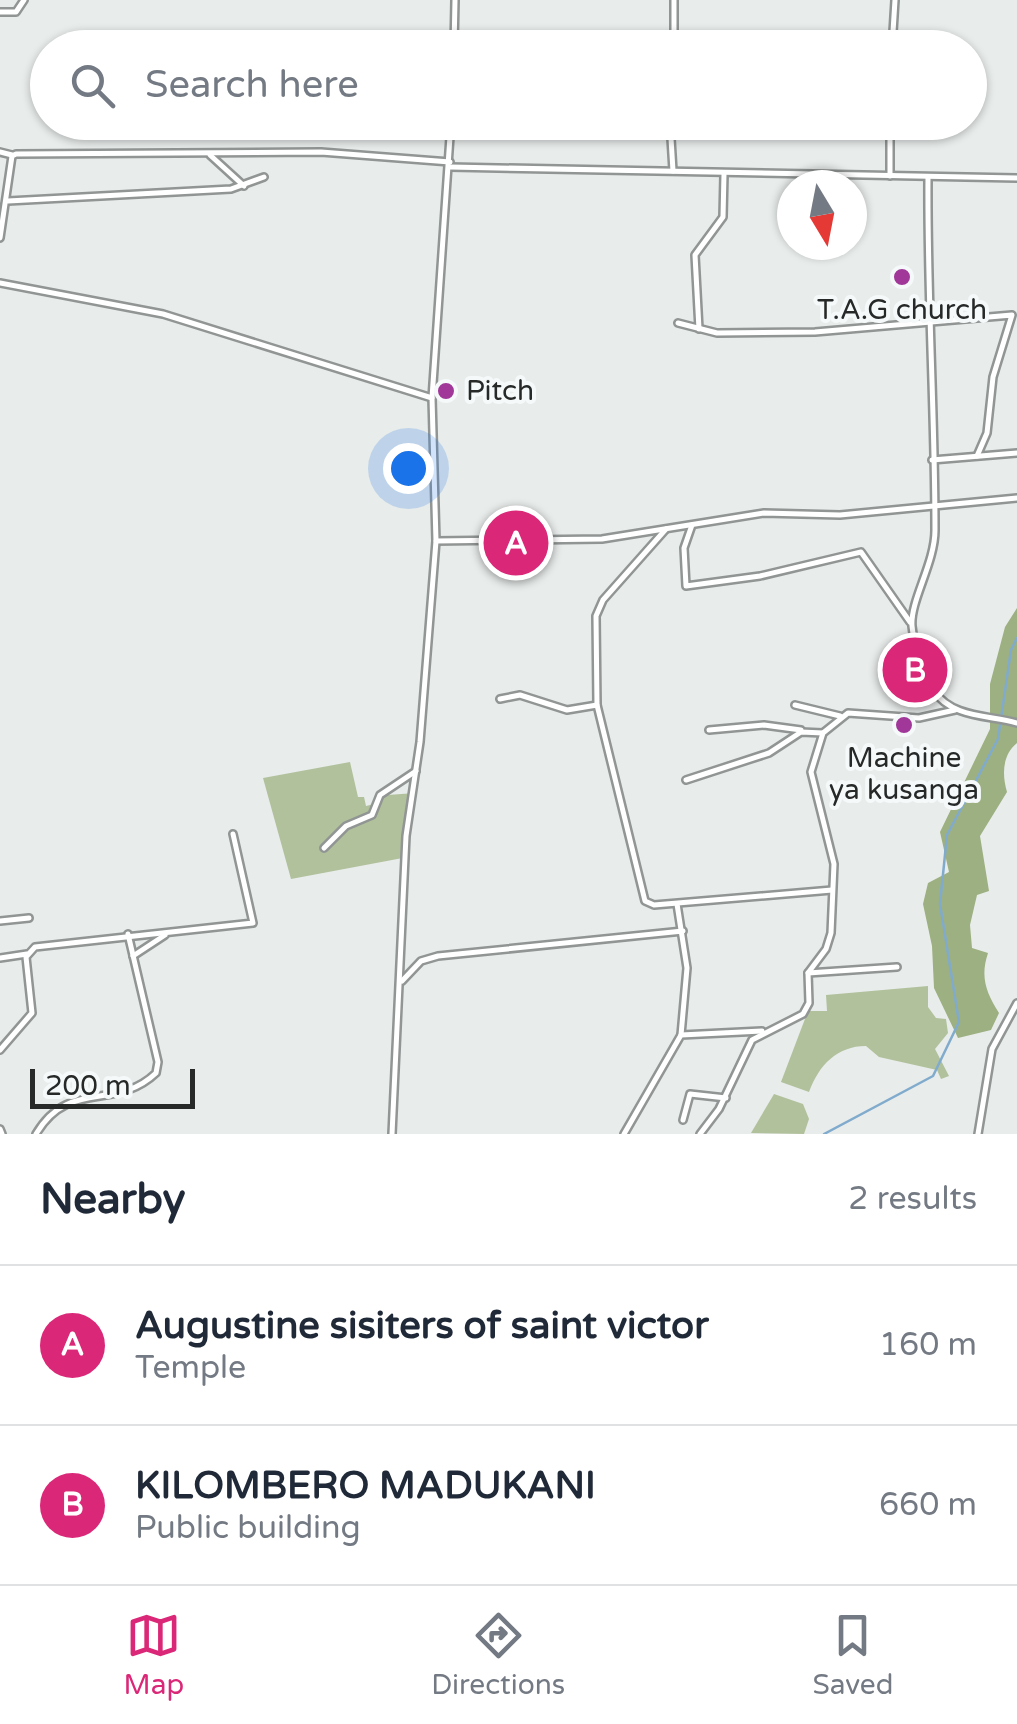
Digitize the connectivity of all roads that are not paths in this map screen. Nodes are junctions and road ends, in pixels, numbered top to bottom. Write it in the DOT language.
graph roads {
  1 [pos="24,0"];
  2 [pos="455,0"];
  3 [pos="674,0"];
  4 [pos="895,0"];
  5 [pos="0,12"];
  6 [pos="454,30"];
  7 [pos="674,30"];
  8 [pos="893,30"];
  9 [pos="451,140"];
  10 [pos="671,140"];
  11 [pos="890,140"];
  12 [pos="0,152"];
  13 [pos="209,154"];
  14 [pos="12,155"];
  15 [pos="450,165"];
  16 [pos="672,171"];
  17 [pos="724,174"];
  18 [pos="890,176"];
  19 [pos="264,178"];
  20 [pos="928,178"];
  21 [pos="1017,178"];
  22 [pos="244,186"];
  23 [pos="8,202"];
  24 [pos="0,238"];
  25 [pos="0,283"];
  26 [pos="927,322"];
  27 [pos="678,323"];
  28 [pos="699,329"];
  29 [pos="432,398"];
  30 [pos="1017,453"];
  31 [pos="977,456"];
  32 [pos="932,460"];
  33 [pos="1017,498"];
  34 [pos="934,504"];
  35 [pos="692,525"];
  36 [pos="666,529"];
  37 [pos="436,541"];
  38 [pos="912,624"];
  39 [pos="500,699"];
  40 [pos="597,705"];
  41 [pos="795,705"];
  42 [pos="956,710"];
  43 [pos="840,716"];
  44 [pos="1017,723"];
  45 [pos="709,730"];
  46 [pos="804,731"];
  47 [pos="823,732"];
  48 [pos="416,771"];
  49 [pos="686,780"];
  50 [pos="233,834"];
  51 [pos="324,848"];
  52 [pos="833,890"];
  53 [pos="677,903"];
  54 [pos="29,918"];
  55 [pos="0,921"];
  56 [pos="683,931"];
  57 [pos="168,933"];
  58 [pos="128,934"];
  59 [pos="28,954"];
  60 [pos="133,956"];
  61 [pos="0,958"];
  62 [pos="897,967"];
  63 [pos="808,973"];
  64 [pos="400,984"];
  65 [pos="1017,1003"];
  66 [pos="766,1030"];
  67 [pos="682,1035"];
  68 [pos="0,1050"];
  69 [pos="726,1098"];
  70 [pos="682,1120"];
  71 [pos="36,1134"];
  72 [pos="392,1134"];
  73 [pos="624,1134"];
  74 [pos="700,1134"];
  75 [pos="978,1134"];
  1 -- 5 [label="street"];
  2 -- 6 [label="street"];
  3 -- 7 [label="street"];
  4 -- 8 [label="street"];
  9 -- 15 [label="street"];
  10 -- 16 [label="street"];
  11 -- 18 [label="street"];
  12 -- 14 [label="street"];
  13 -- 14 [label="street"];
  13 -- 15 [label="street"];
  13 -- 22 [label="street"];
  14 -- 23 [label="street"];
  15 -- 16 [label="street"];
  15 -- 29 [label="street"];
  16 -- 17 [label="street"];
  17 -- 18 [label="street"];
  17 -- 28 [label="street"];
  18 -- 20 [label="street"];
  19 -- 22 [label="street"];
  20 -- 21 [label="street"];
  20 -- 26 [label="street"];
  22 -- 23 [label="street"];
  23 -- 24 [label="street"];
  25 -- 29 [label="street"];
  26 -- 28 [label="street"];
  26 -- 31 [label="street"];
  26 -- 32 [label="street"];
  27 -- 28 [label="street"];
  29 -- 37 [label="street"];
  30 -- 31 [label="street"];
  31 -- 32 [label="street"];
  32 -- 34 [label="street"];
  33 -- 34 [label="street"];
  34 -- 35 [label="street"];
  34 -- 38 [label="street"];
  35 -- 36 [label="street"];
  35 -- 38 [label="street"];
  36 -- 37 [label="street"];
  36 -- 40 [label="street"];
  37 -- 48 [label="street"];
  38 -- 42 [label="street"];
  39 -- 40 [label="street"];
  40 -- 53 [label="street"];
  41 -- 43 [label="street"];
  42 -- 43 [label="street"];
  42 -- 44 [label="street"];
  43 -- 47 [label="street"];
  45 -- 46 [label="street"];
  46 -- 47 [label="street"];
  46 -- 49 [label="street"];
  47 -- 52 [label="street"];
  48 -- 51 [label="street"];
  48 -- 64 [label="street"];
  50 -- 57 [label="street"];
  52 -- 53 [label="street"];
  52 -- 63 [label="street"];
  53 -- 56 [label="street"];
  54 -- 55 [label="street"];
  56 -- 64 [label="street"];
  56 -- 67 [label="street"];
  57 -- 58 [label="street"];
  57 -- 60 [label="street"];
  58 -- 59 [label="street"];
  58 -- 60 [label="street"];
  59 -- 61 [label="street"];
  59 -- 68 [label="street"];
  60 -- 71 [label="street"];
  62 -- 63 [label="street"];
  63 -- 66 [label="street"];
  64 -- 72 [label="street"];
  65 -- 75 [label="street"];
  66 -- 67 [label="street"];
  66 -- 69 [label="street"];
  67 -- 73 [label="street"];
  69 -- 70 [label="street"];
  69 -- 74 [label="street"];
}
